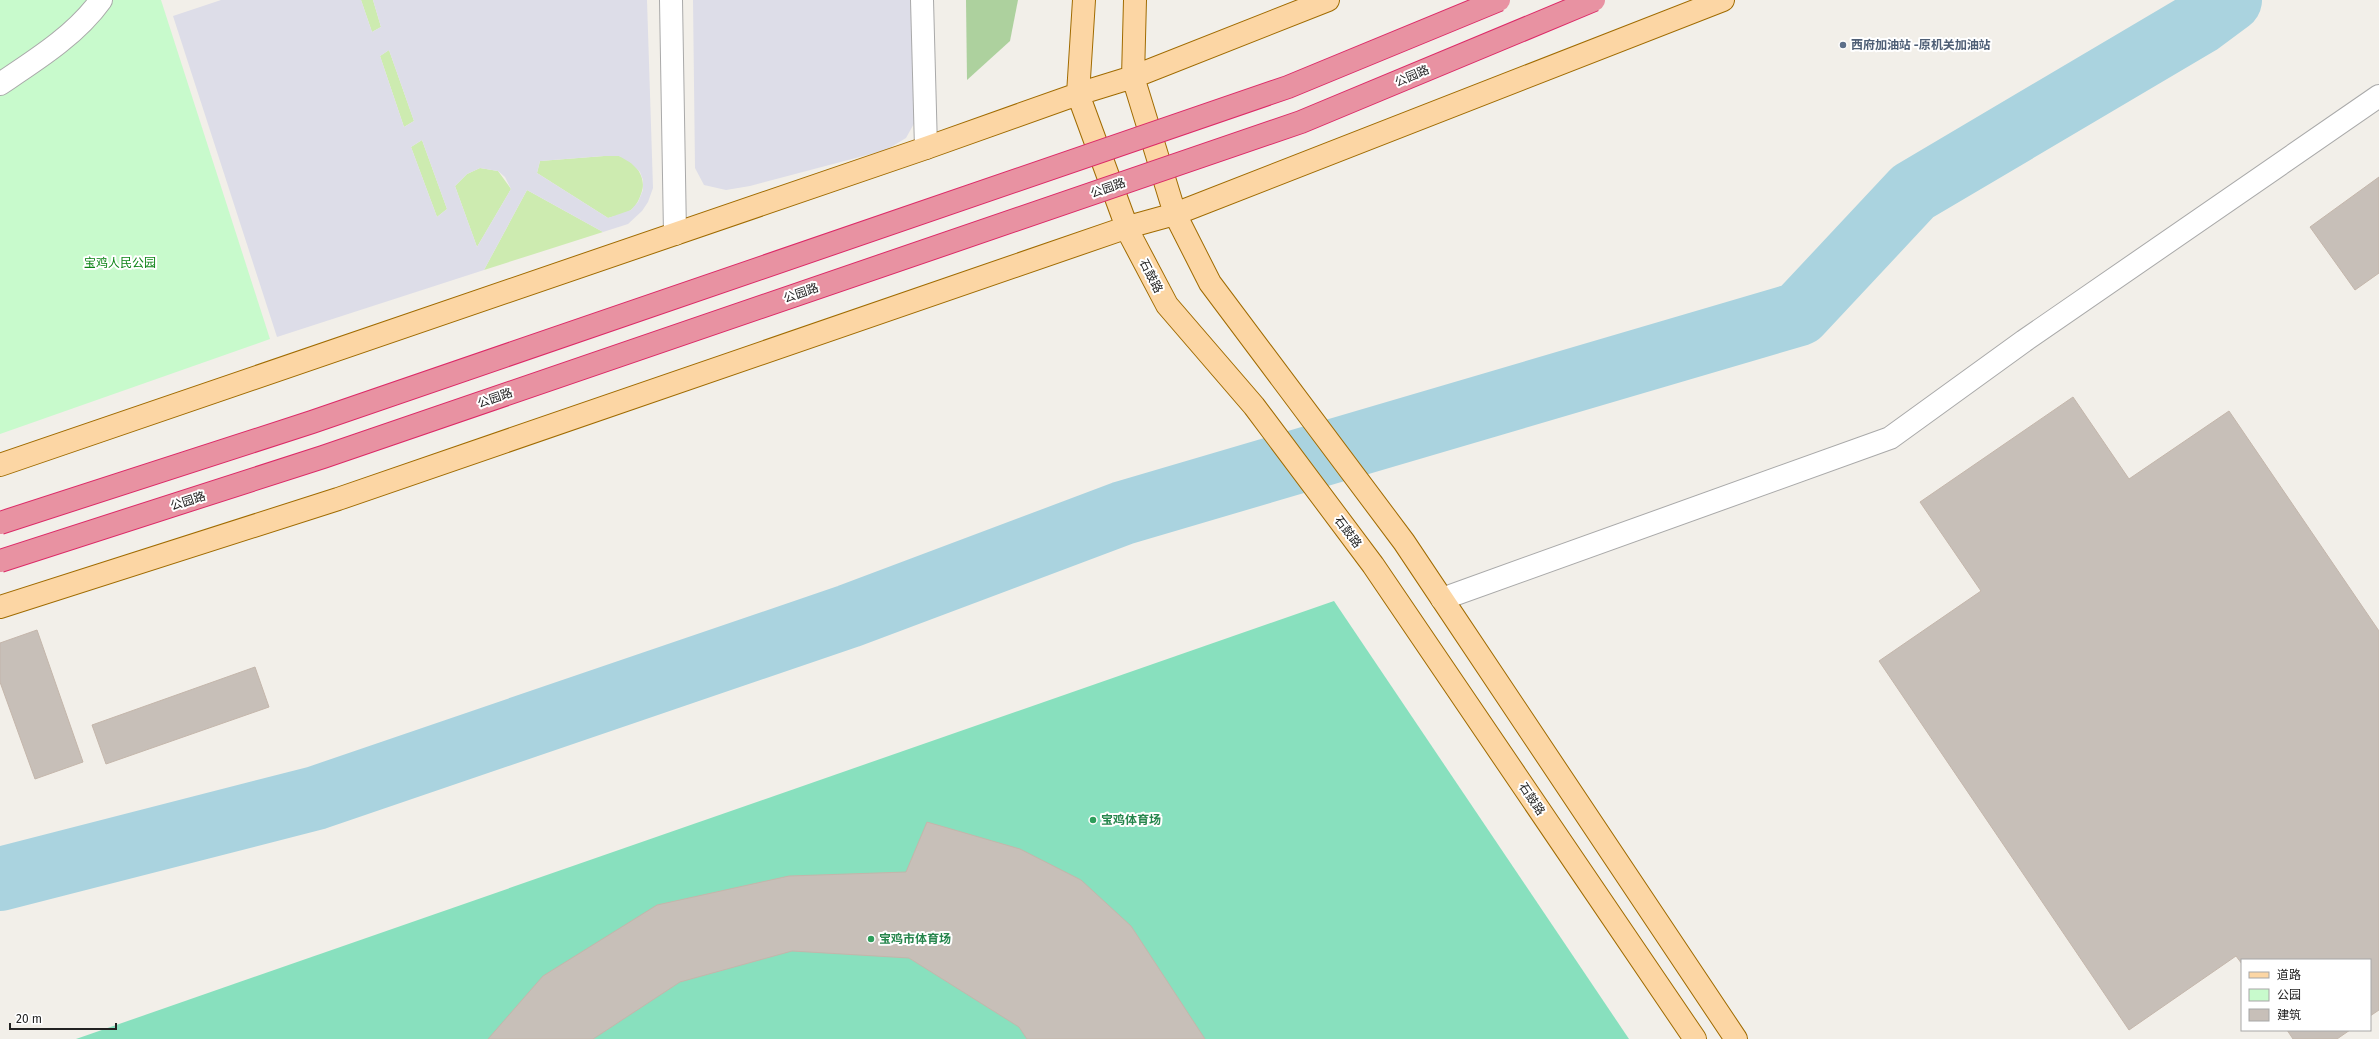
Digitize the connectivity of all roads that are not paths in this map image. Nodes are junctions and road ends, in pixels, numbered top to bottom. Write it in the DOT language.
graph roads {
  1 [pos="101,0"];
  2 [pos="671,0"];
  3 [pos="922,0"];
  4 [pos="1084,0"];
  5 [pos="1135,0"];
  6 [pos="1328,0"];
  7 [pos="1499,0"];
  8 [pos="1594,0"];
  9 [pos="1723,0"];
  10 [pos="1133,77"];
  11 [pos="0,84"];
  12 [pos="1078,94"];
  13 [pos="2379,96"];
  14 [pos="926,148"];
  15 [pos="1175,214"];
  16 [pos="1128,227"];
  17 [pos="675,234"];
  18 [pos="0,465"];
  19 [pos="0,523"];
  20 [pos="0,561"];
  21 [pos="1442,599"];
  22 [pos="0,607"];
  23 [pos="1695,1039"];
  24 [pos="1736,1039"];
  1 -- 11 [label="lane"];
  2 -- 17 [label="lane"];
  3 -- 14 [label="lane"];
  4 -- 12 [label="main road, 石鼓路"];
  5 -- 10 [label="main road"];
  6 -- 10 [label="main road"];
  7 -- 19 [label="highway, bridge"];
  8 -- 20 [label="highway, 公园路, bridge"];
  9 -- 15 [label="main road"];
  10 -- 12 [label="main road"];
  10 -- 15 [label="main road"];
  12 -- 14 [label="main road"];
  12 -- 16 [label="main road, 石鼓路"];
  13 -- 21 [label="lane"];
  14 -- 17 [label="main road"];
  15 -- 16 [label="main road"];
  15 -- 21 [label="main road"];
  16 -- 22 [label="main road"];
  16 -- 23 [label="main road, 石鼓路"];
  17 -- 18 [label="main road"];
  21 -- 24 [label="main road"];
}
